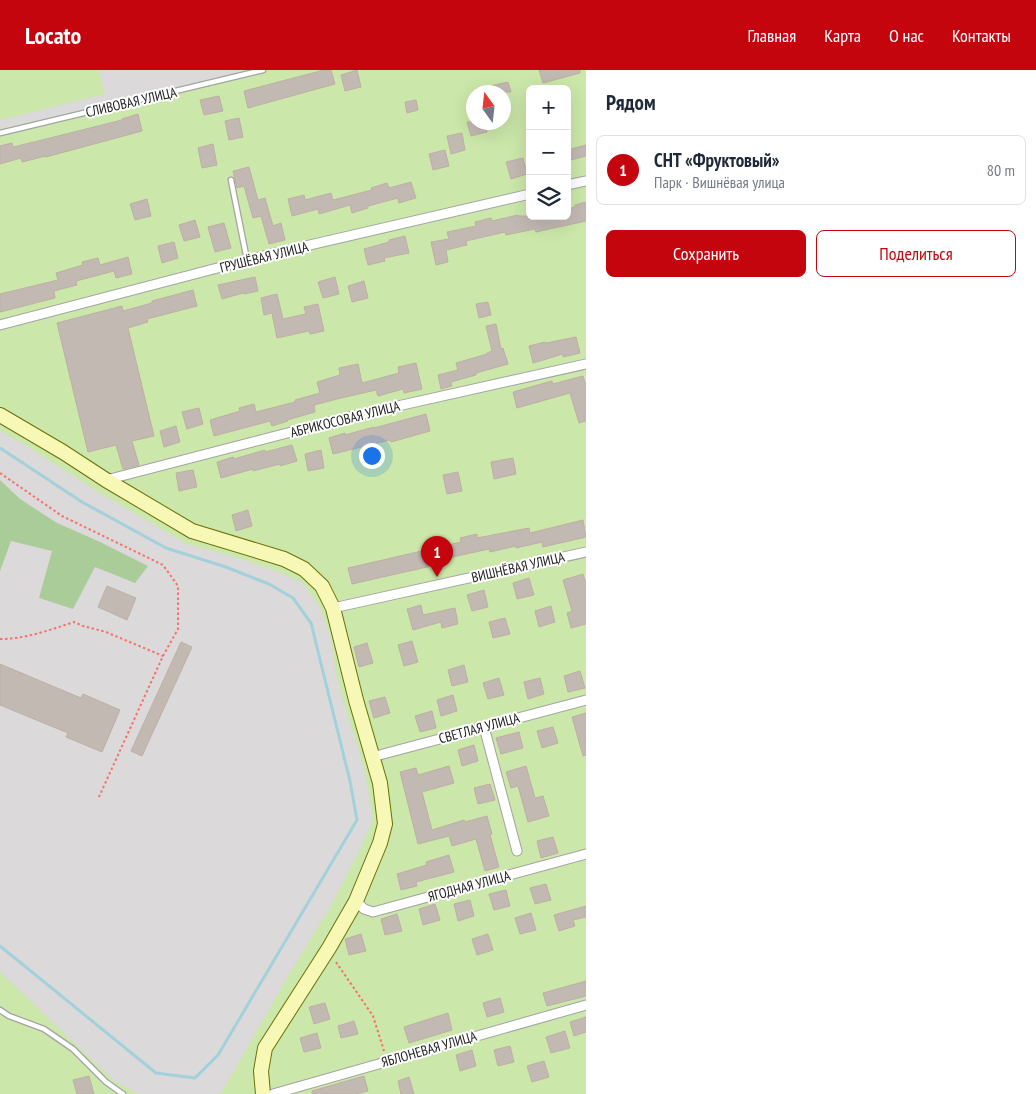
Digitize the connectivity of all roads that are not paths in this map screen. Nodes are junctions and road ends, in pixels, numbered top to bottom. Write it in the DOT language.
graph roads {
  1 [pos="263,70"];
  2 [pos="0,133"];
  3 [pos="231,180"];
  4 [pos="586,181"];
  5 [pos="571,184"];
  6 [pos="526,195"];
  7 [pos="248,260"];
  8 [pos="0,325"];
  9 [pos="586,364"];
  10 [pos="0,415"];
  11 [pos="106,480"];
  12 [pos="586,552"];
  13 [pos="333,608"];
  14 [pos="586,700"];
  15 [pos="484,727"];
  16 [pos="372,757"];
  17 [pos="517,851"];
  18 [pos="586,854"];
  19 [pos="356,901"];
  20 [pos="586,1005"];
  21 [pos="0,1010"];
  22 [pos="122,1094"];
  23 [pos="264,1094"];
  24 [pos="273,1094"];
  1 -- 2 [label="lane, СЛИВОВАЯ УЛИЦА"];
  3 -- 7 [label="lane"];
  4 -- 5 [label="street"];
  6 -- 7 [label="street, ГРУШЁВАЯ УЛИЦА"];
  7 -- 8 [label="street, ГРУШЁВАЯ УЛИЦА"];
  9 -- 11 [label="street, АБРИКОСОВАЯ УЛИЦА"];
  10 -- 11 [label="street"];
  11 -- 13 [label="street"];
  12 -- 13 [label="street, ВИШНЁВАЯ УЛИЦА"];
  13 -- 16 [label="street"];
  14 -- 15 [label="street, СВЕТЛАЯ УЛИЦА"];
  15 -- 16 [label="street, СВЕТЛАЯ УЛИЦА"];
  15 -- 17 [label="street"];
  16 -- 19 [label="street"];
  18 -- 19 [label="street, ЯГОДНАЯ УЛИЦА"];
  19 -- 23 [label="street"];
  20 -- 24 [label="street, ЯБЛОНЕВАЯ УЛИЦА"];
  21 -- 22 [label="lane"];
}
